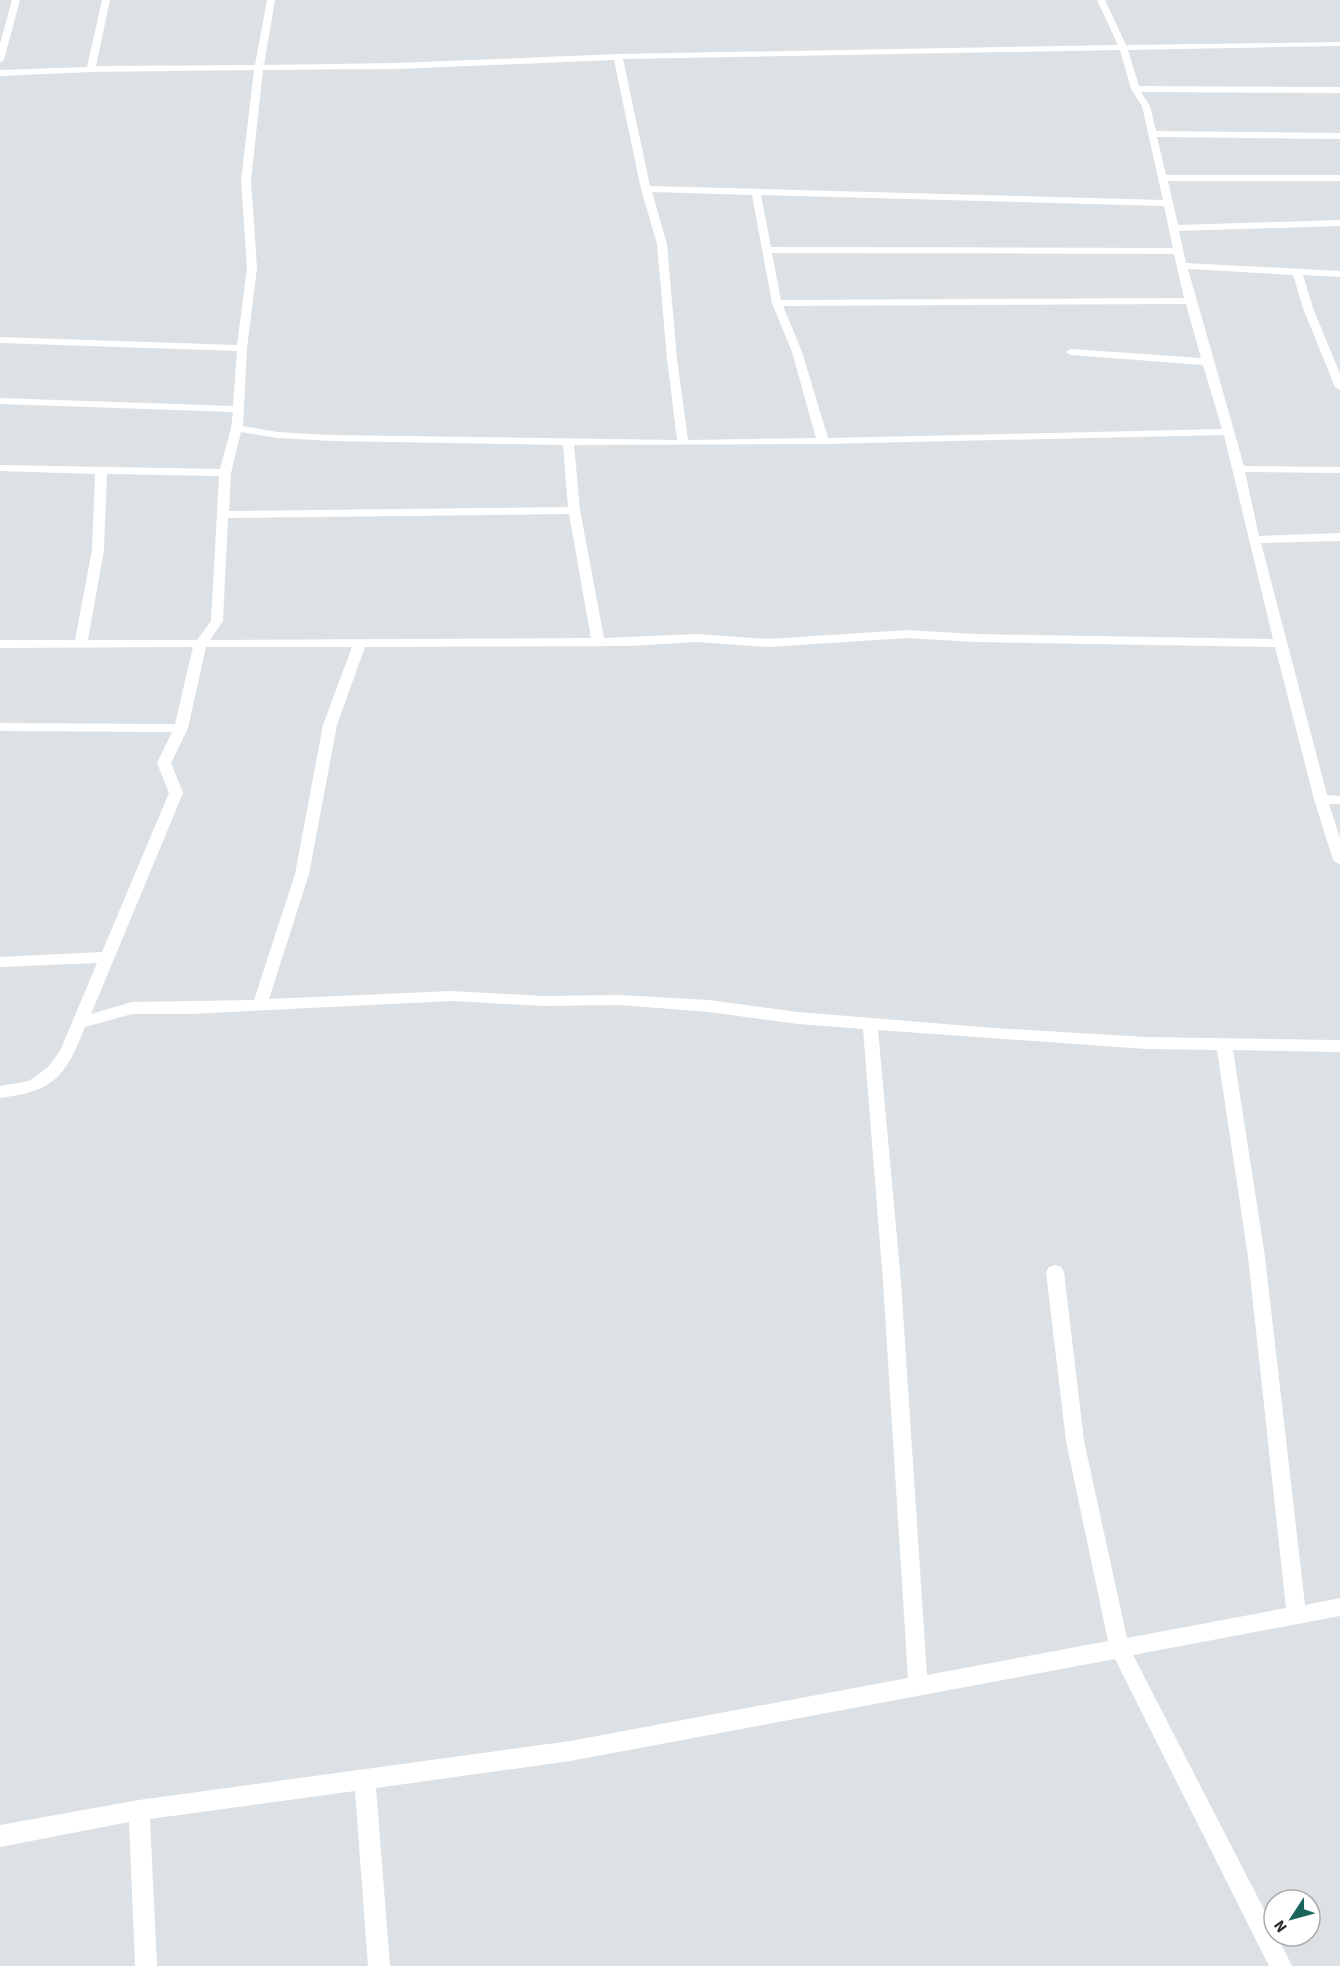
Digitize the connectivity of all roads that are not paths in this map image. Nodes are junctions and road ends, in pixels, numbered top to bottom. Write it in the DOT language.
graph roads {
  1 [pos="16,0"];
  2 [pos="106,0"];
  3 [pos="271,0"];
  4 [pos="1101,0"];
  5 [pos="1340,44"];
  6 [pos="1123,48"];
  7 [pos="618,57"];
  8 [pos="0,60"];
  9 [pos="258,67"];
  10 [pos="91,69"];
  11 [pos="0,73"];
  12 [pos="1136,89"];
  13 [pos="1340,90"];
  14 [pos="1152,134"];
  15 [pos="1340,136"];
  16 [pos="1161,178"];
  17 [pos="1340,178"];
  18 [pos="645,189"];
  19 [pos="756,192"];
  20 [pos="1167,203"];
  21 [pos="1340,223"];
  22 [pos="1173,228"];
  23 [pos="767,250"];
  24 [pos="1178,251"];
  25 [pos="1182,266"];
  26 [pos="1297,272"];
  27 [pos="1340,274"];
  28 [pos="1190,301"];
  29 [pos="777,303"];
  30 [pos="0,340"];
  31 [pos="242,348"];
  32 [pos="1071,352"];
  33 [pos="1208,362"];
  34 [pos="1340,387"];
  35 [pos="0,401"];
  36 [pos="238,409"];
  37 [pos="237,428"];
  38 [pos="1226,432"];
  39 [pos="823,441"];
  40 [pos="568,442"];
  41 [pos="683,442"];
  42 [pos="0,468"];
  43 [pos="101,470"];
  44 [pos="1239,470"];
  45 [pos="1340,470"];
  46 [pos="225,473"];
  47 [pos="574,510"];
  48 [pos="222,515"];
  49 [pos="1340,537"];
  50 [pos="1254,540"];
  51 [pos="598,642"];
  52 [pos="360,643"];
  53 [pos="1281,643"];
  54 [pos="0,644"];
  55 [pos="81,644"];
  56 [pos="200,645"];
  57 [pos="0,727"];
  58 [pos="181,728"];
  59 [pos="1321,799"];
  60 [pos="1340,800"];
  61 [pos="1340,860"];
  62 [pos="107,957"];
  63 [pos="0,962"];
  64 [pos="260,1004"];
  65 [pos="80,1023"];
  66 [pos="870,1023"];
  67 [pos="1224,1044"];
  68 [pos="1340,1046"];
  69 [pos="0,1092"];
  70 [pos="1055,1272"];
  71 [pos="1340,1607"];
  72 [pos="1296,1616"];
  73 [pos="1119,1647"];
  74 [pos="918,1685"];
  75 [pos="365,1779"];
  76 [pos="139,1810"];
  77 [pos="0,1836"];
  78 [pos="146,1966"];
  79 [pos="379,1966"];
  80 [pos="1281,1966"];
  1 -- 8 [label="street"];
  2 -- 10 [label="street"];
  3 -- 9 [label="street"];
  4 -- 6 [label="street"];
  5 -- 6 [label="street"];
  6 -- 7 [label="street"];
  6 -- 12 [label="street"];
  7 -- 9 [label="street"];
  7 -- 18 [label="street"];
  9 -- 10 [label="street"];
  9 -- 31 [label="street"];
  10 -- 11 [label="street"];
  12 -- 13 [label="street"];
  12 -- 14 [label="street"];
  14 -- 15 [label="street"];
  14 -- 16 [label="street"];
  16 -- 17 [label="street"];
  16 -- 20 [label="street"];
  18 -- 19 [label="street"];
  18 -- 41 [label="street"];
  19 -- 20 [label="street"];
  19 -- 23 [label="street"];
  20 -- 22 [label="street"];
  21 -- 22 [label="street"];
  22 -- 24 [label="street"];
  23 -- 24 [label="street"];
  23 -- 29 [label="street"];
  24 -- 25 [label="street"];
  25 -- 26 [label="street"];
  25 -- 28 [label="street"];
  26 -- 27 [label="street"];
  26 -- 34 [label="street"];
  28 -- 29 [label="street"];
  28 -- 33 [label="street"];
  29 -- 39 [label="street"];
  30 -- 31 [label="street"];
  31 -- 36 [label="street"];
  32 -- 33 [label="street"];
  33 -- 38 [label="street"];
  35 -- 36 [label="street"];
  36 -- 37 [label="street"];
  37 -- 40 [label="street"];
  37 -- 46 [label="street"];
  38 -- 39 [label="street"];
  38 -- 44 [label="street"];
  39 -- 41 [label="street"];
  40 -- 41 [label="street"];
  40 -- 47 [label="street"];
  42 -- 43 [label="street"];
  43 -- 46 [label="street"];
  43 -- 55 [label="street"];
  44 -- 45 [label="street"];
  44 -- 50 [label="street"];
  46 -- 48 [label="street"];
  47 -- 48 [label="street"];
  47 -- 51 [label="street"];
  48 -- 56 [label="street"];
  49 -- 50 [label="street"];
  50 -- 53 [label="street"];
  51 -- 52 [label="street"];
  51 -- 53 [label="street"];
  52 -- 56 [label="street"];
  52 -- 64 [label="street"];
  53 -- 59 [label="street"];
  54 -- 55 [label="street"];
  55 -- 56 [label="street"];
  56 -- 58 [label="street"];
  57 -- 58 [label="street"];
  58 -- 62 [label="street"];
  59 -- 60 [label="street"];
  59 -- 61 [label="street"];
  62 -- 63 [label="street"];
  62 -- 65 [label="street"];
  64 -- 65 [label="street"];
  64 -- 66 [label="street"];
  65 -- 69 [label="street"];
  66 -- 67 [label="street"];
  66 -- 74 [label="street"];
  67 -- 68 [label="street"];
  67 -- 72 [label="street"];
  70 -- 73 [label="street"];
  71 -- 72 [label="street"];
  72 -- 73 [label="street"];
  73 -- 74 [label="street"];
  73 -- 80 [label="street"];
  74 -- 75 [label="street"];
  75 -- 76 [label="street"];
  75 -- 79 [label="street"];
  76 -- 77 [label="street"];
  76 -- 78 [label="street"];
}
